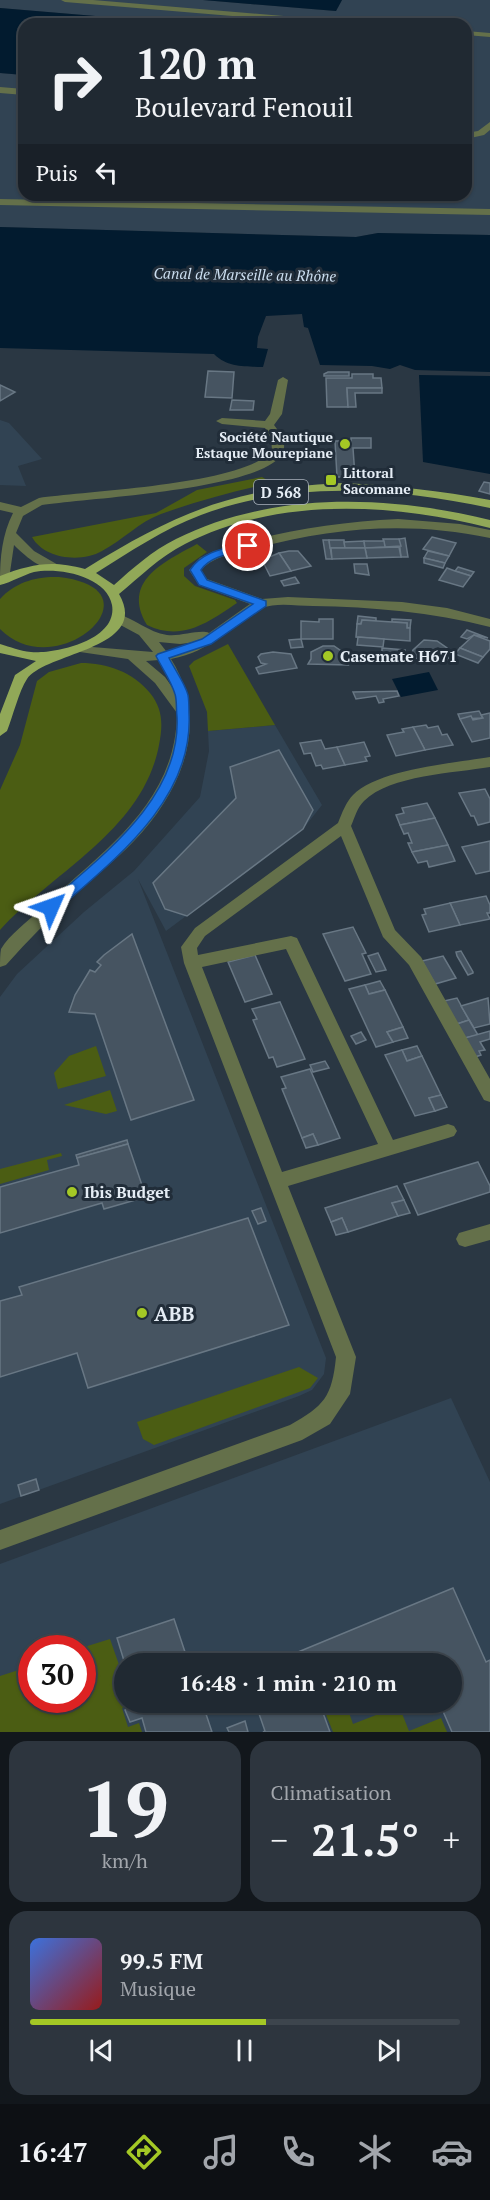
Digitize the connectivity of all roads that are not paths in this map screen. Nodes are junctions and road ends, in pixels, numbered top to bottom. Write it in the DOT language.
graph roads {
  1 [pos="65,0"];
  2 [pos="282,18"];
  3 [pos="472,34"];
  4 [pos="490,35"];
  5 [pos="0,90"];
  6 [pos="18,92"];
  7 [pos="490,125"];
  8 [pos="472,135"];
  9 [pos="0,202"];
  10 [pos="490,212"];
  11 [pos="283,380"];
  12 [pos="222,421"];
  13 [pos="268,425"];
  14 [pos="490,504"];
  15 [pos="0,506"];
  16 [pos="21,510"];
  17 [pos="490,524"];
  18 [pos="7,531"];
  19 [pos="490,534"];
  20 [pos="54,566"];
  21 [pos="88,572"];
  22 [pos="1,580"];
  23 [pos="114,591"];
  24 [pos="262,604"];
  25 [pos="118,618"];
  26 [pos="490,623"];
  27 [pos="228,625"];
  28 [pos="146,635"];
  29 [pos="0,648"];
  30 [pos="85,649"];
  31 [pos="162,656"];
  32 [pos="54,657"];
  33 [pos="133,657"];
  34 [pos="183,711"];
  35 [pos="0,731"];
  36 [pos="490,762"];
  37 [pos="345,826"];
  38 [pos="0,961"];
  39 [pos="192,963"];
  40 [pos="490,1095"];
  41 [pos="448,1131"];
  42 [pos="389,1149"];
  43 [pos="277,1181"];
  44 [pos="490,1232"];
  45 [pos="465,1239"];
  46 [pos="0,1540"];
  1 -- 2 [label="street"];
  3 -- 4 [label="street"];
  5 -- 6 [label="street"];
  7 -- 8 [label="street"];
  9 -- 10 [label="street"];
  11 -- 13 [label="street"];
  12 -- 13 [label="street"];
  13 -- 16 [label="street"];
  14 -- 21 [label="main road, D 568"];
  15 -- 16 [label="street"];
  16 -- 18 [label="street"];
  17 -- 23 [label="main road, D 568"];
  18 -- 20 [label="street"];
  18 -- 22 [label="street"];
  19 -- 24 [label="street"];
  20 -- 21 [label="main road"];
  20 -- 22 [label="main road"];
  21 -- 23 [label="main road"];
  23 -- 25 [label="main road"];
  24 -- 26 [label="street"];
  24 -- 27 [label="street"];
  25 -- 28 [label="street"];
  25 -- 30 [label="main road"];
  27 -- 28 [label="street"];
  27 -- 31 [label="street"];
  28 -- 31 [label="street"];
  29 -- 32 [label="main road"];
  30 -- 32 [label="main road"];
  30 -- 33 [label="street"];
  31 -- 33 [label="street"];
  31 -- 34 [label="street"];
  32 -- 35 [label="main road"];
  33 -- 34 [label="street"];
  34 -- 38 [label="street"];
  36 -- 37 [label="street"];
  37 -- 39 [label="street"];
  37 -- 40 [label="street"];
  39 -- 42 [label="street"];
  39 -- 43 [label="street"];
  41 -- 42 [label="street"];
  42 -- 43 [label="street"];
  43 -- 46 [label="street"];
  44 -- 45 [label="street"];
}
